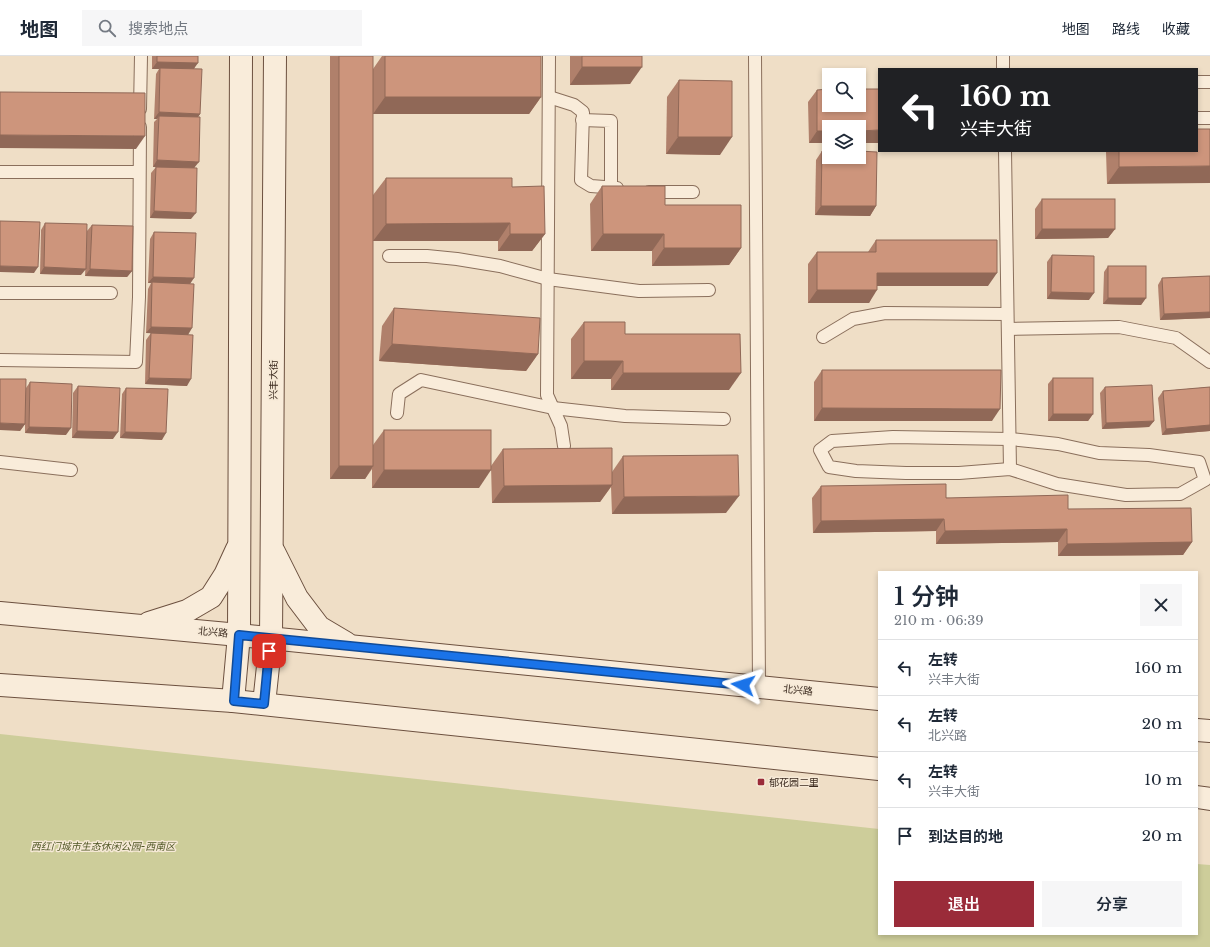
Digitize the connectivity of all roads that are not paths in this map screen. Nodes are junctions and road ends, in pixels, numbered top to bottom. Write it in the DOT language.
graph roads {
  1 [pos="141,56"];
  2 [pos="241,56"];
  3 [pos="275,56"];
  4 [pos="549,56"];
  5 [pos="755,56"];
  6 [pos="1003,56"];
  7 [pos="1003,68"];
  8 [pos="1198,82"];
  9 [pos="1210,82"];
  10 [pos="549,97"];
  11 [pos="1198,118"];
  12 [pos="1210,118"];
  13 [pos="582,120"];
  14 [pos="1005,152"];
  15 [pos="0,172"];
  16 [pos="139,172"];
  17 [pos="611,188"];
  18 [pos="693,192"];
  19 [pos="389,256"];
  20 [pos="548,279"];
  21 [pos="710,290"];
  22 [pos="0,293"];
  23 [pos="111,293"];
  24 [pos="1007,314"];
  25 [pos="1008,329"];
  26 [pos="824,337"];
  27 [pos="0,360"];
  28 [pos="1210,362"];
  29 [pos="553,408"];
  30 [pos="397,413"];
  31 [pos="724,419"];
  32 [pos="1010,439"];
  33 [pos="564,446"];
  34 [pos="0,462"];
  35 [pos="1010,469"];
  36 [pos="72,470"];
  37 [pos="240,543"];
  38 [pos="271,546"];
  39 [pos="0,613"];
  40 [pos="141,626"];
  41 [pos="239,635"];
  42 [pos="271,638"];
  43 [pos="353,646"];
  44 [pos="0,685"];
  45 [pos="759,686"];
  46 [pos="878,699"];
  47 [pos="234,701"];
  48 [pos="264,704"];
  49 [pos="1198,730"];
  50 [pos="1210,731"];
  51 [pos="878,769"];
  52 [pos="1198,797"];
  53 [pos="1210,798"];
  1 -- 16 [label="lane"];
  2 -- 37 [label="main road"];
  3 -- 38 [label="main road, 兴丰大街"];
  4 -- 10 [label="lane"];
  5 -- 45 [label="lane"];
  6 -- 7 [label="lane"];
  8 -- 9 [label="lane"];
  10 -- 13 [label="lane"];
  10 -- 20 [label="lane"];
  11 -- 12 [label="lane"];
  13 -- 17 [label="lane"];
  13 -- 17 [label="lane"];
  14 -- 24 [label="lane"];
  15 -- 16 [label="lane"];
  16 -- 27 [label="lane"];
  17 -- 18 [label="lane"];
  19 -- 20 [label="lane"];
  20 -- 21 [label="lane"];
  20 -- 29 [label="lane"];
  22 -- 23 [label="lane"];
  24 -- 25 [label="lane"];
  24 -- 26 [label="lane"];
  25 -- 28 [label="lane"];
  25 -- 32 [label="lane"];
  29 -- 30 [label="lane"];
  29 -- 31 [label="lane"];
  29 -- 33 [label="lane"];
  32 -- 35 [label="lane"];
  32 -- 35 [label="lane"];
  32 -- 35 [label="lane"];
  34 -- 36 [label="lane"];
  37 -- 40 [label="main road"];
  37 -- 41 [label="main road"];
  38 -- 42 [label="main road, 兴丰大街"];
  38 -- 43 [label="main road"];
  39 -- 40 [label="main road, 北兴路"];
  40 -- 41 [label="main road, 北兴路"];
  41 -- 42 [label="main road, 北兴路"];
  41 -- 47 [label="main road"];
  42 -- 43 [label="main road, 北兴路"];
  42 -- 48 [label="main road, 兴丰大街"];
  43 -- 45 [label="main road, 北兴路"];
  44 -- 47 [label="main road"];
  45 -- 46 [label="main road, 北兴路"];
  47 -- 48 [label="main road"];
  48 -- 51 [label="main road"];
  49 -- 50 [label="main road"];
  52 -- 53 [label="main road"];
}
